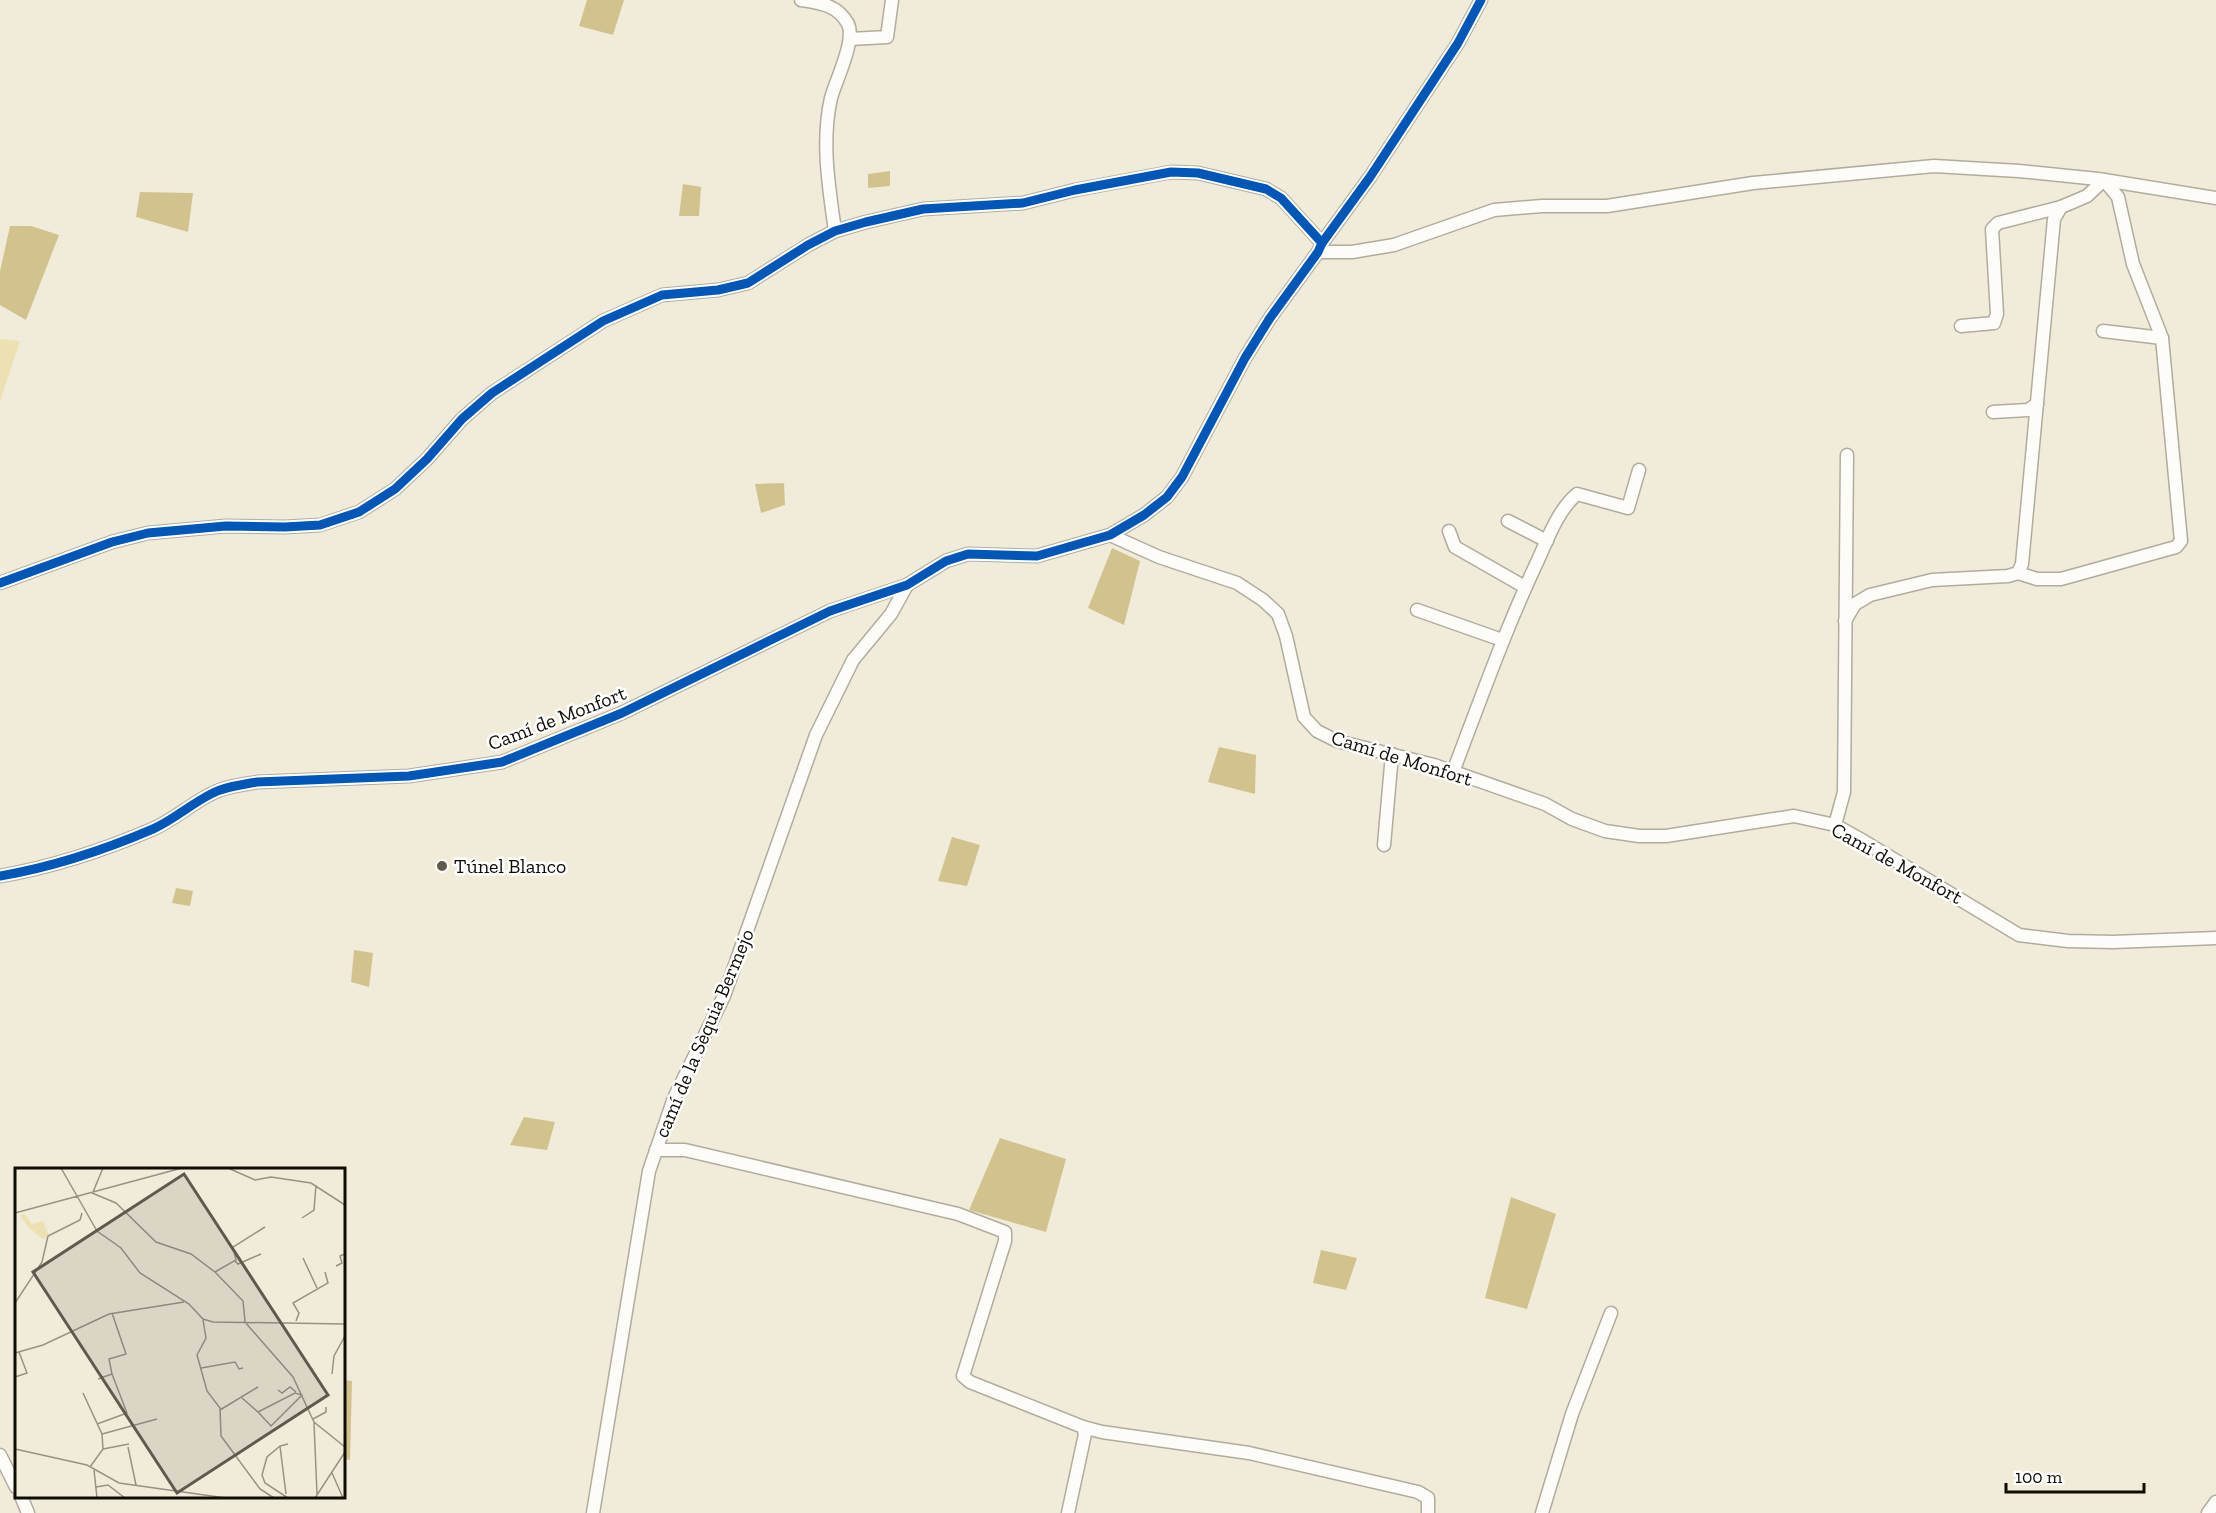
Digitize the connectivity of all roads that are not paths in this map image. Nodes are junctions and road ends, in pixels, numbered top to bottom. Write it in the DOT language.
graph roads {
  1 [pos="801,0"];
  2 [pos="892,0"];
  3 [pos="1481,0"];
  4 [pos="850,39"];
  5 [pos="2104,180"];
  6 [pos="2216,198"];
  7 [pos="2061,207"];
  8 [pos="835,231"];
  9 [pos="1320,248"];
  10 [pos="1961,326"];
  11 [pos="2103,331"];
  12 [pos="2162,338"];
  13 [pos="2037,404"];
  14 [pos="1993,412"];
  15 [pos="1847,455"];
  16 [pos="1640,470"];
  17 [pos="1508,521"];
  18 [pos="1449,531"];
  19 [pos="1110,535"];
  20 [pos="1547,541"];
  21 [pos="2018,573"];
  22 [pos="0,583"];
  23 [pos="907,585"];
  24 [pos="1525,587"];
  25 [pos="1416,609"];
  26 [pos="1845,621"];
  27 [pos="1502,640"];
  28 [pos="1392,754"];
  29 [pos="1453,772"];
  30 [pos="1835,825"];
  31 [pos="1384,845"];
  32 [pos="0,876"];
  33 [pos="2216,938"];
  34 [pos="656,1150"];
  35 [pos="1611,1313"];
  36 [pos="1083,1427"];
  37 [pos="0,1455"];
  38 [pos="15,1485"];
  39 [pos="21,1498"];
  40 [pos="2216,1502"];
  41 [pos="28,1513"];
  42 [pos="593,1513"];
  43 [pos="1068,1513"];
  44 [pos="1428,1513"];
  45 [pos="1542,1513"];
  46 [pos="2208,1513"];
  1 -- 4 [label="street"];
  2 -- 4 [label="street"];
  3 -- 9 [label="street"];
  4 -- 8 [label="street"];
  5 -- 6 [label="street"];
  5 -- 7 [label="street"];
  5 -- 9 [label="street"];
  5 -- 12 [label="street"];
  7 -- 10 [label="street"];
  7 -- 13 [label="street"];
  8 -- 9 [label="street"];
  8 -- 22 [label="street"];
  9 -- 19 [label="street"];
  11 -- 12 [label="street"];
  12 -- 21 [label="street"];
  13 -- 14 [label="street"];
  13 -- 21 [label="street"];
  15 -- 26 [label="street"];
  16 -- 20 [label="street"];
  17 -- 20 [label="street"];
  18 -- 24 [label="street"];
  19 -- 23 [label="street, Camí de Monfort"];
  19 -- 28 [label="street, Camí de Monfort"];
  20 -- 24 [label="street"];
  21 -- 26 [label="street"];
  23 -- 32 [label="street, Camí de Monfort"];
  23 -- 34 [label="street, camí de la Sèquia Bermejo"];
  24 -- 27 [label="street"];
  25 -- 27 [label="street"];
  26 -- 30 [label="street"];
  27 -- 29 [label="street"];
  28 -- 29 [label="street, Camí de Monfort"];
  28 -- 31 [label="street"];
  29 -- 30 [label="street, Camí de Monfort"];
  30 -- 33 [label="street, Camí de Monfort"];
  34 -- 36 [label="street"];
  34 -- 42 [label="street, camí de la Sèquia Bermejo"];
  35 -- 45 [label="street"];
  36 -- 43 [label="street"];
  36 -- 44 [label="street"];
  37 -- 38 [label="street"];
  39 -- 41 [label="street"];
  40 -- 46 [label="street"];
}
